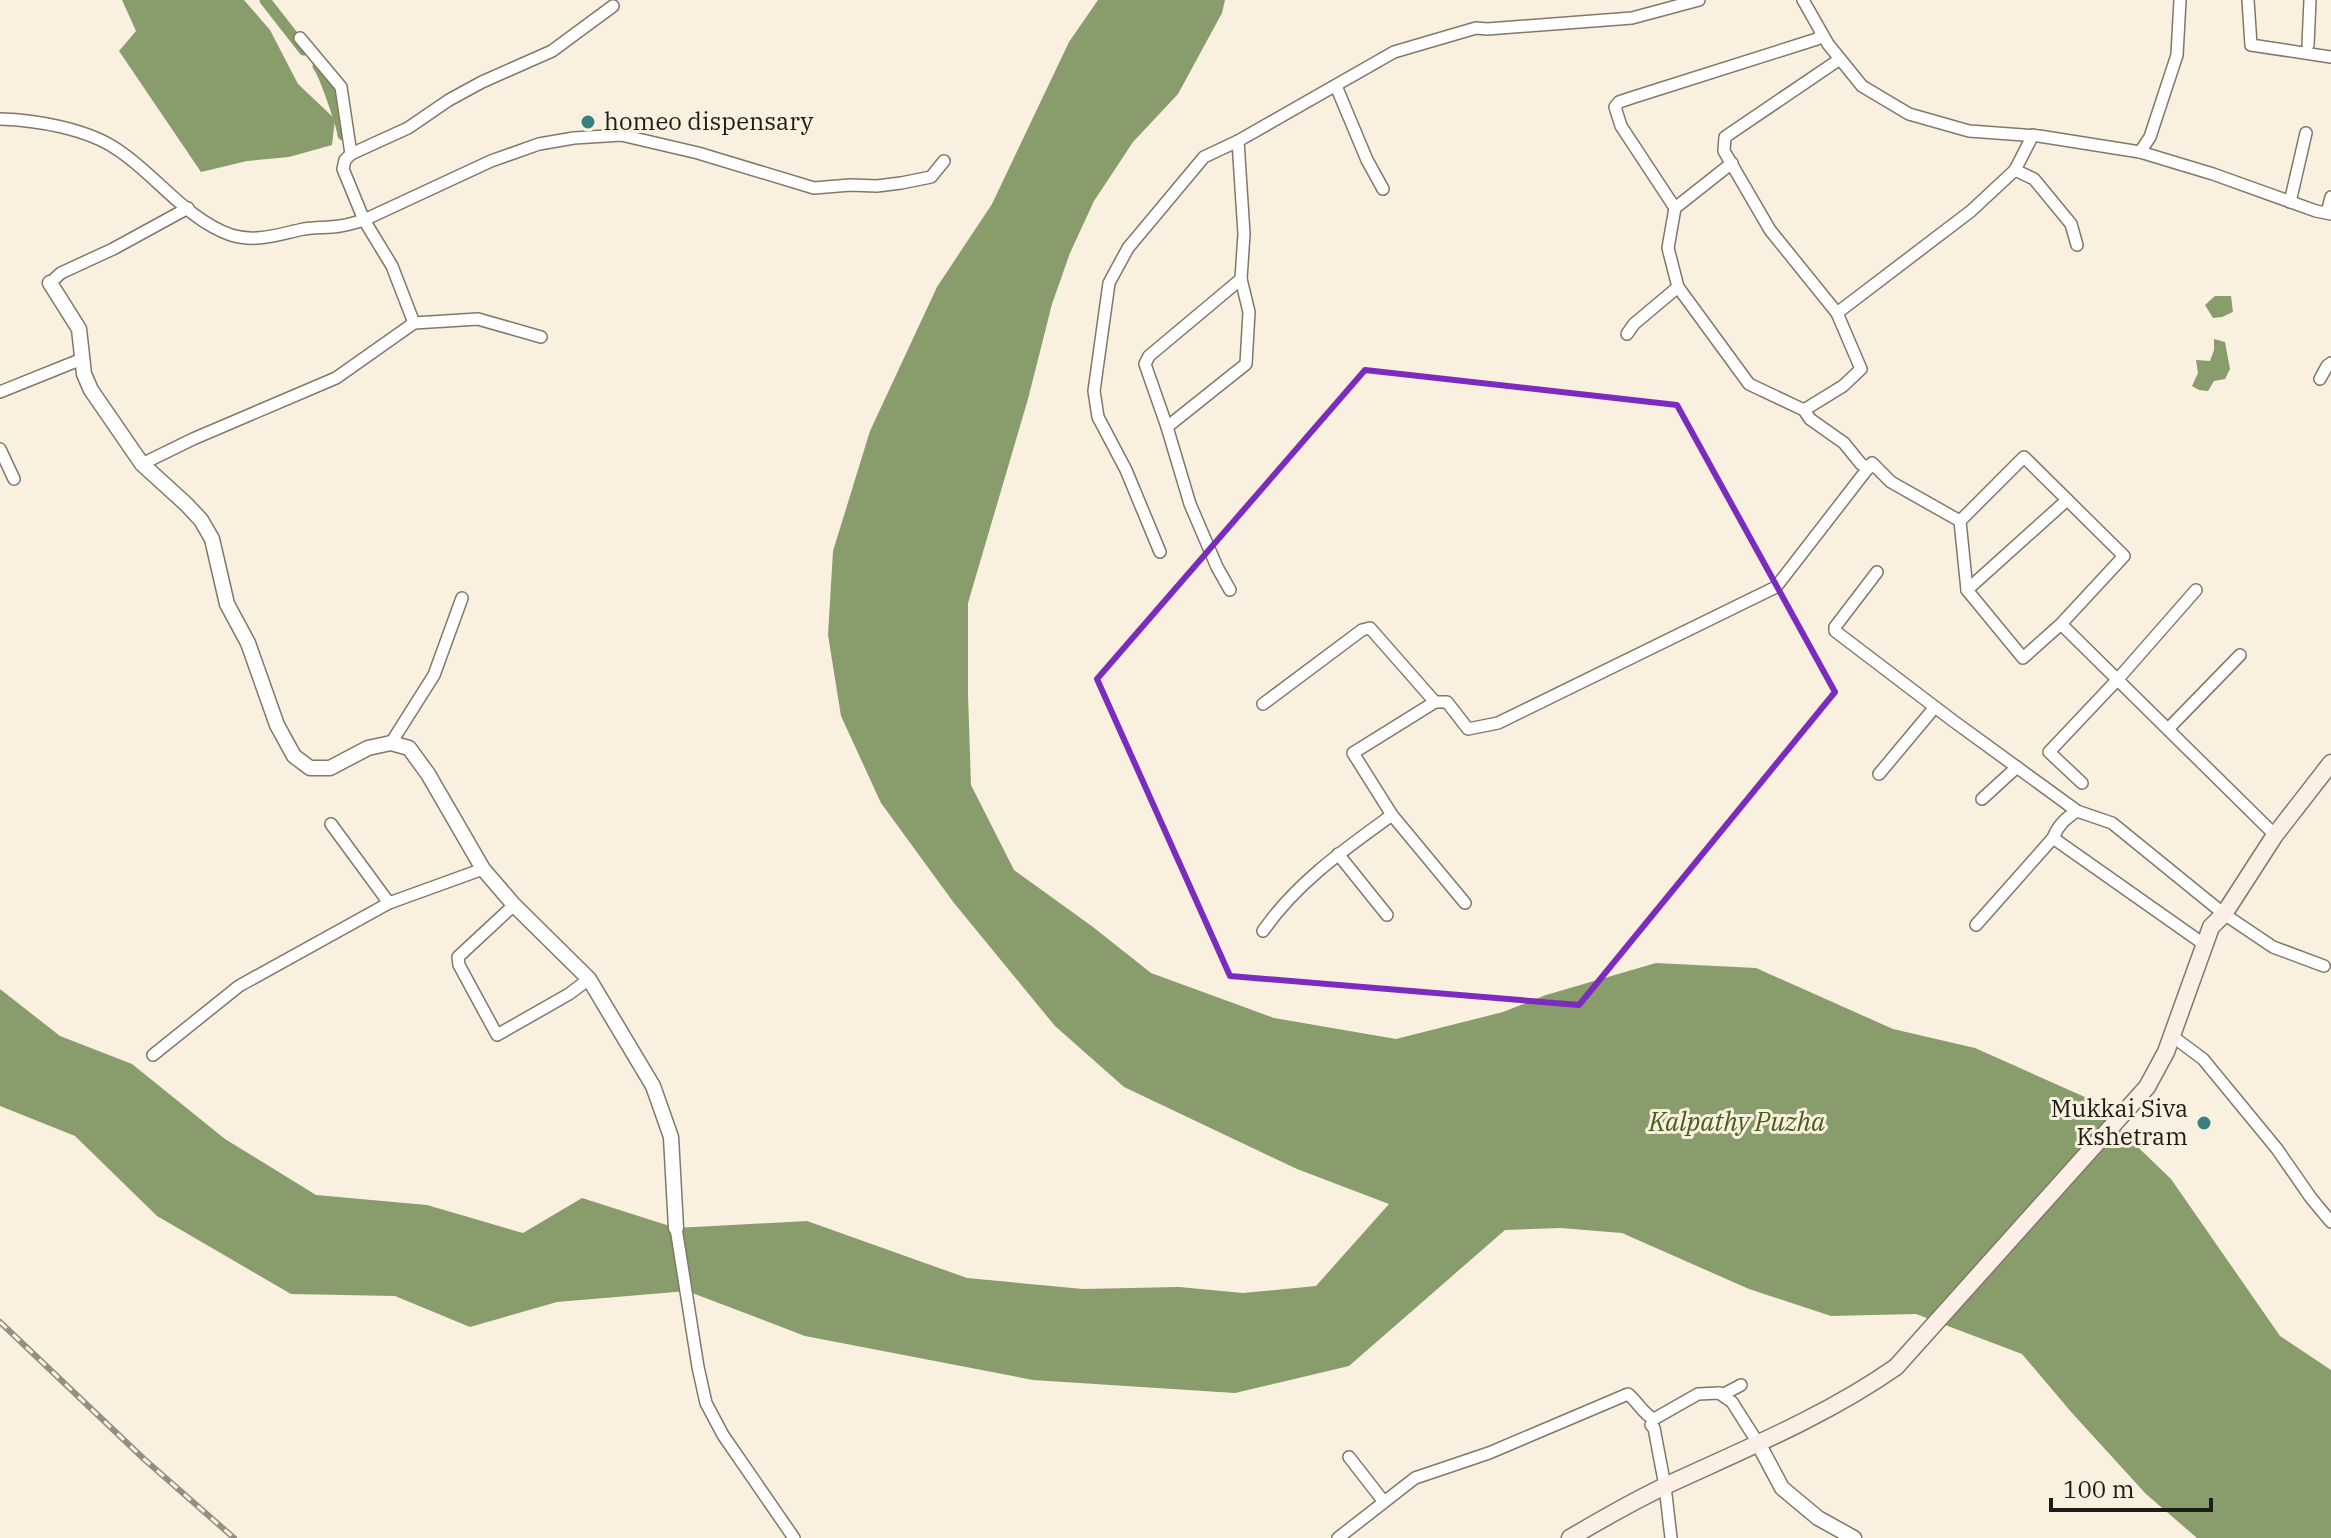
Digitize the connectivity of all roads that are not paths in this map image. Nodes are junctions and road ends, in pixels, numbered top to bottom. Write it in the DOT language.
graph roads {
  1 [pos="1699,0"];
  2 [pos="1803,0"];
  3 [pos="2180,0"];
  4 [pos="2248,0"];
  5 [pos="2310,0"];
  6 [pos="613,6"];
  7 [pos="1822,34"];
  8 [pos="300,38"];
  9 [pos="2308,45"];
  10 [pos="2331,57"];
  11 [pos="1840,59"];
  12 [pos="1336,86"];
  13 [pos="0,119"];
  14 [pos="2306,133"];
  15 [pos="2033,135"];
  16 [pos="1238,141"];
  17 [pos="2140,152"];
  18 [pos="351,154"];
  19 [pos="944,161"];
  20 [pos="1732,163"];
  21 [pos="2015,170"];
  22 [pos="1383,189"];
  23 [pos="2331,197"];
  24 [pos="2290,202"];
  25 [pos="188,208"];
  26 [pos="1675,208"];
  27 [pos="2329,214"];
  28 [pos="364,220"];
  29 [pos="2077,245"];
  30 [pos="1241,279"];
  31 [pos="50,283"];
  32 [pos="1678,287"];
  33 [pos="1837,313"];
  34 [pos="414,323"];
  35 [pos="1627,334"];
  36 [pos="541,337"];
  37 [pos="82,359"];
  38 [pos="2331,363"];
  39 [pos="2320,379"];
  40 [pos="0,392"];
  41 [pos="1804,410"];
  42 [pos="1167,427"];
  43 [pos="0,449"];
  44 [pos="142,464"];
  45 [pos="1869,468"];
  46 [pos="14,479"];
  47 [pos="2067,500"];
  48 [pos="1960,521"];
  49 [pos="1160,552"];
  50 [pos="1877,572"];
  51 [pos="1230,590"];
  52 [pos="1967,590"];
  53 [pos="2196,590"];
  54 [pos="462,598"];
  55 [pos="2061,624"];
  56 [pos="2240,655"];
  57 [pos="2118,679"];
  58 [pos="1435,702"];
  59 [pos="1263,704"];
  60 [pos="1935,707"];
  61 [pos="2168,729"];
  62 [pos="391,743"];
  63 [pos="2331,763"];
  64 [pos="2017,767"];
  65 [pos="1879,774"];
  66 [pos="2082,783"];
  67 [pos="1982,799"];
  68 [pos="2077,811"];
  69 [pos="1392,815"];
  70 [pos="331,824"];
  71 [pos="2275,835"];
  72 [pos="2053,838"];
  73 [pos="1338,854"];
  74 [pos="483,869"];
  75 [pos="389,903"];
  76 [pos="1465,903"];
  77 [pos="514,905"];
  78 [pos="2224,914"];
  79 [pos="1387,915"];
  80 [pos="1976,925"];
  81 [pos="1263,931"];
  82 [pos="2205,945"];
  83 [pos="2324,966"];
  84 [pos="589,979"];
  85 [pos="2172,1036"];
  86 [pos="153,1055"];
  87 [pos="2331,1222"];
  88 [pos="676,1228"];
  89 [pos="1741,1385"];
  90 [pos="1719,1393"];
  91 [pos="1651,1425"];
  92 [pos="1758,1443"];
  93 [pos="1349,1457"];
  94 [pos="1665,1486"];
  95 [pos="1384,1502"];
  96 [pos="794,1538"];
  97 [pos="1338,1538"];
  98 [pos="1570,1538"];
  99 [pos="1671,1538"];
  100 [pos="1854,1538"];
  1 -- 12 [label="street"];
  2 -- 7 [label="street"];
  3 -- 17 [label="street"];
  4 -- 10 [label="street"];
  5 -- 9 [label="street"];
  6 -- 18 [label="street"];
  7 -- 11 [label="street"];
  7 -- 26 [label="street"];
  8 -- 18 [label="street"];
  11 -- 15 [label="street"];
  11 -- 20 [label="street"];
  12 -- 16 [label="street"];
  12 -- 22 [label="street"];
  13 -- 25 [label="street"];
  14 -- 24 [label="street"];
  15 -- 17 [label="street"];
  15 -- 21 [label="street"];
  16 -- 30 [label="street"];
  16 -- 49 [label="street"];
  17 -- 24 [label="street"];
  18 -- 28 [label="street"];
  19 -- 28 [label="street"];
  20 -- 26 [label="street"];
  20 -- 33 [label="street"];
  21 -- 29 [label="street"];
  21 -- 33 [label="street"];
  23 -- 27 [label="street"];
  24 -- 27 [label="street"];
  25 -- 28 [label="street"];
  25 -- 31 [label="street"];
  26 -- 32 [label="street"];
  28 -- 34 [label="street"];
  30 -- 42 [label="street"];
  30 -- 42 [label="street"];
  31 -- 37 [label="street"];
  32 -- 35 [label="street"];
  32 -- 41 [label="street"];
  33 -- 41 [label="street"];
  34 -- 36 [label="street"];
  34 -- 44 [label="street"];
  37 -- 40 [label="street"];
  37 -- 44 [label="street"];
  38 -- 39 [label="street"];
  41 -- 45 [label="street"];
  42 -- 51 [label="street"];
  43 -- 46 [label="street"];
  44 -- 62 [label="street"];
  45 -- 48 [label="street"];
  45 -- 58 [label="street"];
  47 -- 48 [label="street"];
  47 -- 52 [label="street"];
  47 -- 55 [label="street"];
  48 -- 52 [label="street"];
  50 -- 60 [label="street"];
  52 -- 55 [label="street"];
  53 -- 57 [label="street"];
  54 -- 62 [label="street"];
  55 -- 57 [label="street"];
  56 -- 61 [label="street"];
  57 -- 61 [label="street"];
  57 -- 66 [label="street"];
  58 -- 59 [label="street"];
  58 -- 69 [label="street"];
  60 -- 64 [label="street"];
  60 -- 65 [label="street"];
  61 -- 71 [label="street"];
  62 -- 74 [label="street"];
  63 -- 71 [label="main road"];
  64 -- 67 [label="street"];
  64 -- 68 [label="street"];
  68 -- 72 [label="street"];
  68 -- 78 [label="street"];
  69 -- 73 [label="street"];
  69 -- 76 [label="street"];
  70 -- 75 [label="street"];
  71 -- 78 [label="main road"];
  72 -- 80 [label="street"];
  72 -- 82 [label="street"];
  73 -- 79 [label="street"];
  73 -- 81 [label="street"];
  74 -- 75 [label="street"];
  74 -- 77 [label="street"];
  75 -- 86 [label="street"];
  77 -- 84 [label="street"];
  77 -- 84 [label="street"];
  78 -- 82 [label="main road"];
  78 -- 83 [label="street"];
  82 -- 85 [label="main road"];
  84 -- 88 [label="street"];
  85 -- 87 [label="street"];
  85 -- 92 [label="main road"];
  88 -- 96 [label="street"];
  89 -- 90 [label="street"];
  90 -- 92 [label="street"];
  90 -- 95 [label="street"];
  91 -- 94 [label="street"];
  92 -- 94 [label="main road"];
  92 -- 100 [label="street"];
  93 -- 95 [label="street"];
  94 -- 98 [label="main road"];
  94 -- 99 [label="street"];
  95 -- 97 [label="street"];
}
